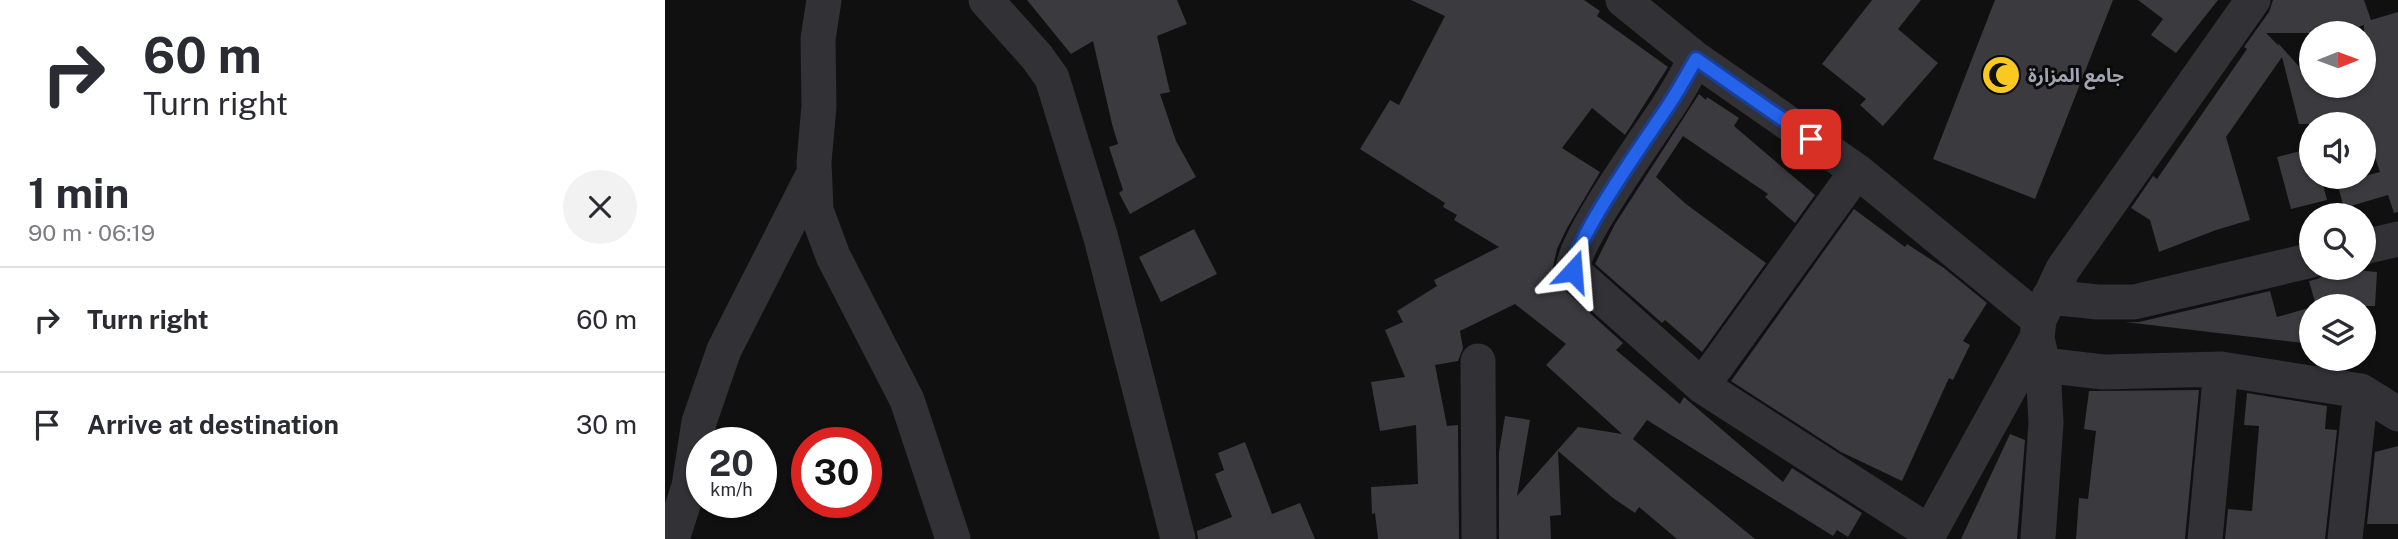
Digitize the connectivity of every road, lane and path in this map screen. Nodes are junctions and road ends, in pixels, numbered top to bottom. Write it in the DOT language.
graph roads {
  1 [pos="824,0"];
  2 [pos="986,0"];
  3 [pos="1623,0"];
  4 [pos="2246,3"];
  5 [pos="1696,59"];
  6 [pos="1857,171"];
  7 [pos="814,172"];
  8 [pos="2398,239"];
  9 [pos="2376,244"];
  10 [pos="2299,263"];
  11 [pos="2042,330"];
  12 [pos="1478,360"];
  13 [pos="2221,369"];
  14 [pos="1702,386"];
  15 [pos="2361,391"];
  16 [pos="2398,414"];
  17 [pos="1928,535"];
  18 [pos="672,539"];
  19 [pos="953,539"];
  20 [pos="1178,539"];
  21 [pos="1479,539"];
  22 [pos="2038,539"];
  23 [pos="2205,539"];
  24 [pos="2345,539"];
  1 -- 7 [label="street"];
  2 -- 20 [label="street"];
  3 -- 5 [label="street"];
  4 -- 11 [label="street"];
  5 -- 6 [label="street"];
  5 -- 14 [label="street"];
  6 -- 11 [label="street"];
  6 -- 14 [label="street"];
  7 -- 18 [label="street"];
  7 -- 19 [label="street"];
  8 -- 9 [label="street"];
  10 -- 11 [label="street"];
  11 -- 13 [label="street"];
  11 -- 17 [label="street"];
  11 -- 22 [label="street"];
  12 -- 21 [label="street"];
  13 -- 15 [label="street"];
  13 -- 23 [label="street"];
  14 -- 17 [label="street"];
  15 -- 16 [label="street"];
  15 -- 24 [label="street"];
}
